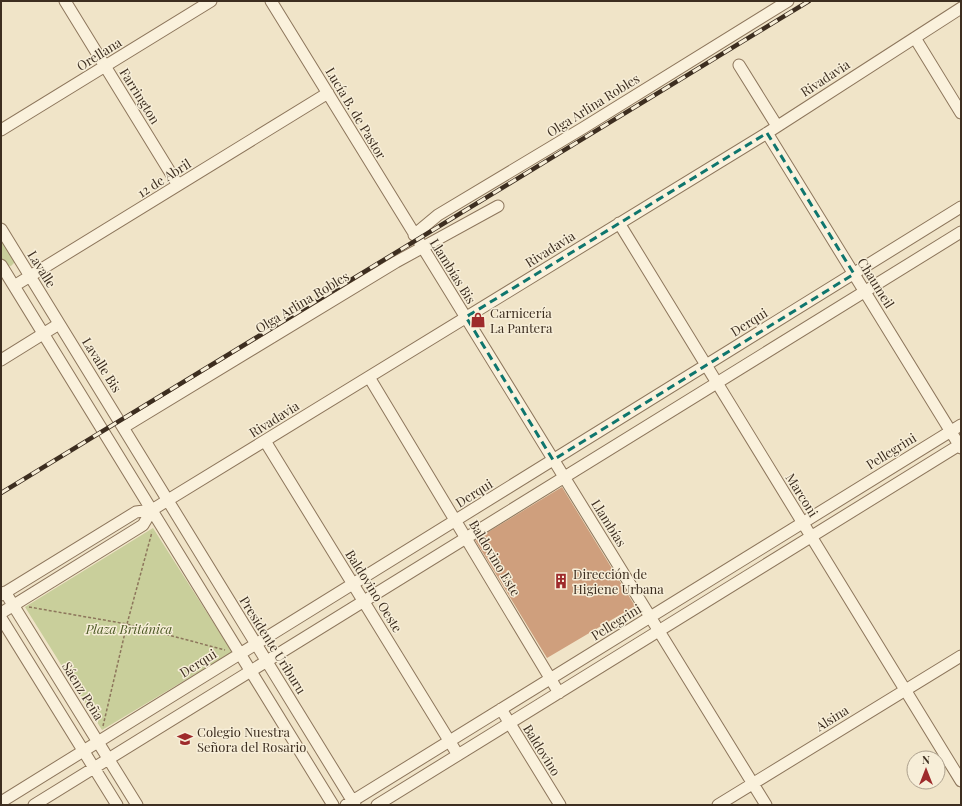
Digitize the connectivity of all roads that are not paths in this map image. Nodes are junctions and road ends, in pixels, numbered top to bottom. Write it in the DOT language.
graph roads {
  1 [pos="65,1"];
  2 [pos="211,1"];
  3 [pos="271,1"];
  4 [pos="788,1"];
  5 [pos="961,8"];
  6 [pos="915,38"];
  7 [pos="739,65"];
  8 [pos="105,66"];
  9 [pos="328,93"];
  10 [pos="961,113"];
  11 [pos="777,126"];
  12 [pos="1,130"];
  13 [pos="767,133"];
  14 [pos="178,185"];
  15 [pos="498,206"];
  16 [pos="961,207"];
  17 [pos="619,224"];
  18 [pos="1,229"];
  19 [pos="961,232"];
  20 [pos="418,240"];
  21 [pos="1,265"];
  22 [pos="854,274"];
  23 [pos="30,276"];
  24 [pos="14,286"];
  25 [pos="864,291"];
  26 [pos="466,317"];
  27 [pos="59,324"];
  28 [pos="43,334"];
  29 [pos="1,360"];
  30 [pos="706,365"];
  31 [pos="369,377"];
  32 [pos="716,383"];
  33 [pos="122,424"];
  34 [pos="961,425"];
  35 [pos="951,431"];
  36 [pos="265,441"];
  37 [pos="960,445"];
  38 [pos="553,460"];
  39 [pos="564,477"];
  40 [pos="168,500"];
  41 [pos="152,510"];
  42 [pos="455,520"];
  43 [pos="802,523"];
  44 [pos="811,537"];
  45 [pos="466,538"];
  46 [pos="353,584"];
  47 [pos="3,593"];
  48 [pos="364,601"];
  49 [pos="14,605"];
  50 [pos="1,613"];
  51 [pos="650,617"];
  52 [pos="1,618"];
  53 [pos="659,631"];
  54 [pos="256,644"];
  55 [pos="236,653"];
  56 [pos="961,656"];
  57 [pos="267,661"];
  58 [pos="251,671"];
  59 [pos="550,679"];
  60 [pos="905,690"];
  61 [pos="559,693"];
  62 [pos="501,709"];
  63 [pos="509,723"];
  64 [pos="450,741"];
  65 [pos="98,742"];
  66 [pos="83,751"];
  67 [pos="458,755"];
  68 [pos="108,759"];
  69 [pos="94,768"];
  70 [pos="961,781"];
  71 [pos="753,784"];
  72 [pos="1,802"];
  73 [pos="351,804"];
  74 [pos="34,805"];
  75 [pos="117,805"];
  76 [pos="137,805"];
  77 [pos="333,805"];
  78 [pos="377,805"];
  79 [pos="560,805"];
  80 [pos="718,805"];
  81 [pos="766,805"];
  1 -- 8 [label="street, Farrington"];
  2 -- 8 [label="street, Orellana"];
  3 -- 9 [label="street, Lucía B. de Pastor"];
  4 -- 20 [label="street, Olga Arlina Robles"];
  5 -- 6 [label="street, Rivadavia"];
  6 -- 10 [label="street"];
  6 -- 11 [label="street, Rivadavia"];
  7 -- 11 [label="street"];
  8 -- 12 [label="street, Orellana"];
  8 -- 14 [label="street, Farrington"];
  9 -- 14 [label="street, 12 de Abril"];
  9 -- 20 [label="street, Lucía B. de Pastor"];
  11 -- 13 [label="street, Rivadavia"];
  13 -- 17 [label="street, Rivadavia"];
  13 -- 22 [label="street, Chaumeil"];
  14 -- 23 [label="street, 12 de Abril"];
  15 -- 20 [label="street, Olga Arlina Robles"];
  16 -- 22 [label="street, Derqui"];
  17 -- 26 [label="street, Rivadavia"];
  17 -- 30 [label="street, Marconi"];
  18 -- 23 [label="street, Lavalle"];
  19 -- 25 [label="street"];
  20 -- 26 [label="street, Llambías Bis"];
  20 -- 33 [label="street, Olga Arlina Robles"];
  21 -- 24 [label="street"];
  22 -- 25 [label="street, Chaumeil"];
  22 -- 30 [label="street, Derqui"];
  23 -- 24 [label="street, 12 de Abril"];
  23 -- 27 [label="street, Lavalle"];
  24 -- 28 [label="street"];
  25 -- 32 [label="street"];
  25 -- 35 [label="street, Chaumeil"];
  26 -- 31 [label="street, Rivadavia"];
  26 -- 38 [label="street, Llambías"];
  27 -- 28 [label="street"];
  27 -- 33 [label="street, Lavalle Bis"];
  28 -- 29 [label="street"];
  28 -- 41 [label="street"];
  30 -- 32 [label="street, Marconi"];
  30 -- 38 [label="street, Derqui"];
  31 -- 36 [label="street, Rivadavia"];
  31 -- 42 [label="street, Baldovino Este"];
  32 -- 39 [label="street"];
  32 -- 43 [label="street, Marconi"];
  33 -- 40 [label="street, Lavalle Bis"];
  34 -- 35 [label="street, Pellegrini"];
  35 -- 37 [label="street, Chaumeil"];
  35 -- 43 [label="street, Pellegrini"];
  36 -- 40 [label="street, Rivadavia"];
  36 -- 46 [label="street, Baldovino Oeste"];
  37 -- 44 [label="street"];
  38 -- 39 [label="street, Llambías"];
  38 -- 42 [label="street, Derqui"];
  39 -- 45 [label="street"];
  39 -- 51 [label="street, Llambías"];
  40 -- 41 [label="street, Rivadavia"];
  40 -- 54 [label="street, Presidente Uriburu"];
  41 -- 47 [label="street, Rivadavia"];
  41 -- 49 [label="street, Rivadavia"];
  41 -- 55 [label="street"];
  42 -- 45 [label="street, Baldovino Este"];
  42 -- 46 [label="street, Derqui"];
  43 -- 44 [label="street, Marconi"];
  43 -- 51 [label="street, Pellegrini"];
  44 -- 53 [label="street"];
  44 -- 60 [label="street, Marconi"];
  45 -- 48 [label="street"];
  45 -- 59 [label="street, Baldovino Este"];
  46 -- 48 [label="street, Baldovino Oeste"];
  46 -- 54 [label="street, Derqui"];
  47 -- 49 [label="street, Sáenz Peña"];
  48 -- 57 [label="street"];
  48 -- 64 [label="street, Baldovino Oeste"];
  49 -- 50 [label="street, Rivadavia"];
  49 -- 65 [label="street, Sáenz Peña"];
  51 -- 53 [label="street, Llambías"];
  51 -- 59 [label="street, Pellegrini"];
  52 -- 66 [label="street"];
  53 -- 61 [label="street"];
  53 -- 71 [label="street, Llambías"];
  54 -- 55 [label="street, Derqui"];
  54 -- 57 [label="street, Presidente Uriburu"];
  55 -- 58 [label="street"];
  55 -- 65 [label="street, Derqui"];
  56 -- 60 [label="street, Alsina"];
  57 -- 58 [label="street"];
  57 -- 73 [label="street, Presidente Uriburu"];
  58 -- 68 [label="street"];
  58 -- 77 [label="street"];
  59 -- 61 [label="street, Baldovino Este"];
  59 -- 62 [label="street, Pellegrini"];
  60 -- 70 [label="street, Marconi"];
  60 -- 71 [label="street, Alsina"];
  61 -- 63 [label="street"];
  62 -- 63 [label="street, Baldovino"];
  62 -- 64 [label="street, Pellegrini"];
  63 -- 67 [label="street"];
  63 -- 79 [label="street, Baldovino"];
  64 -- 67 [label="street, Baldovino Oeste"];
  64 -- 73 [label="street, Pellegrini"];
  65 -- 66 [label="street, Derqui"];
  65 -- 68 [label="street, Sáenz Peña"];
  66 -- 69 [label="street"];
  66 -- 72 [label="street, Derqui"];
  67 -- 78 [label="street"];
  68 -- 69 [label="street"];
  68 -- 76 [label="street, Sáenz Peña"];
  69 -- 74 [label="street"];
  69 -- 75 [label="street"];
  71 -- 80 [label="street, Alsina"];
  71 -- 81 [label="street, Llambías"];
}
